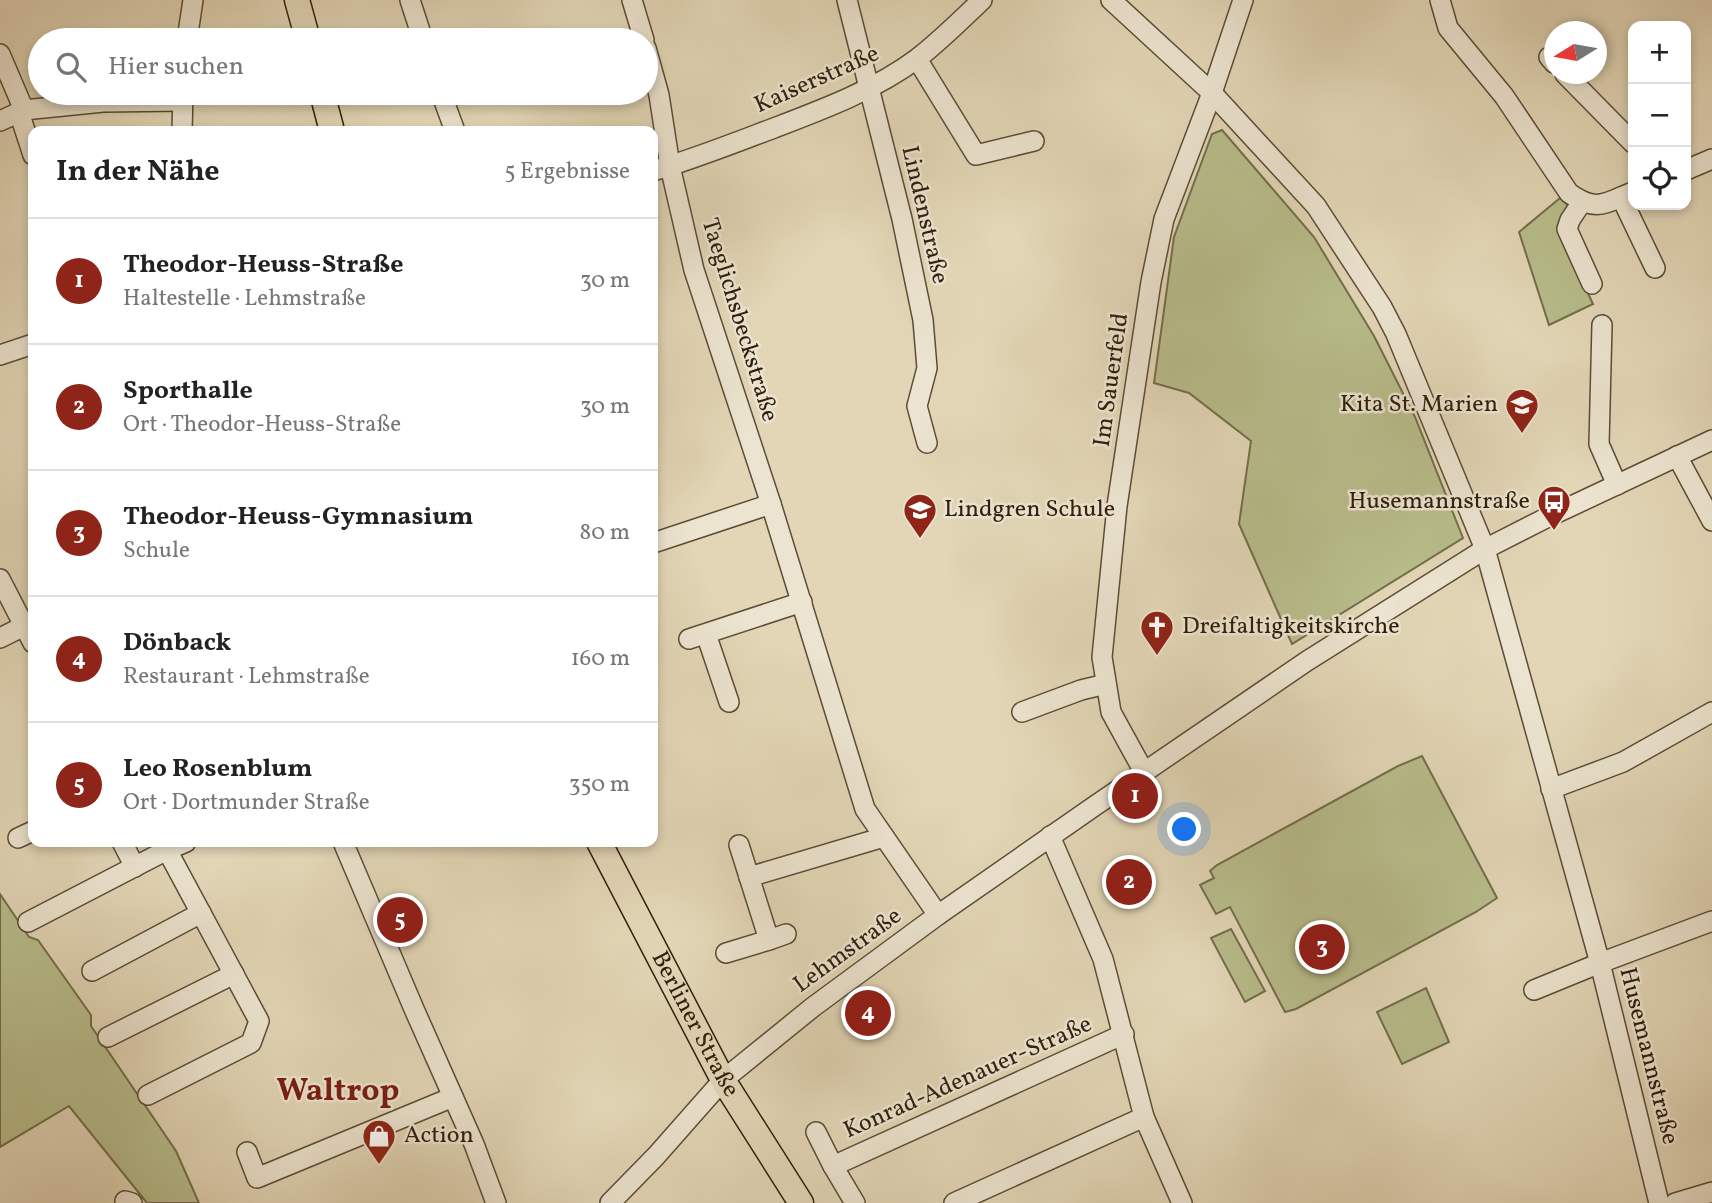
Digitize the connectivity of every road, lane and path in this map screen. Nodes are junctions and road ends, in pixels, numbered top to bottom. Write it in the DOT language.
graph roads {
  1 [pos="193,0"];
  2 [pos="297,0"];
  3 [pos="410,0"];
  4 [pos="632,0"];
  5 [pos="847,0"];
  6 [pos="982,0"];
  7 [pos="1111,0"];
  8 [pos="1243,0"];
  9 [pos="1440,0"];
  10 [pos="189,28"];
  11 [pos="305,28"];
  12 [pos="419,28"];
  13 [pos="640,28"];
  14 [pos="0,54"];
  15 [pos="917,59"];
  16 [pos="1574,84"];
  17 [pos="868,89"];
  18 [pos="658,91"];
  19 [pos="1212,93"];
  20 [pos="76,105"];
  21 [pos="182,105"];
  22 [pos="325,105"];
  23 [pos="445,105"];
  24 [pos="22,111"];
  25 [pos="0,121"];
  26 [pos="182,126"];
  27 [pos="331,126"];
  28 [pos="453,126"];
  29 [pos="28,135"];
  30 [pos="1628,138"];
  31 [pos="1034,140"];
  32 [pos="1712,159"];
  33 [pos="1691,168"];
  34 [pos="661,169"];
  35 [pos="1627,194"];
  36 [pos="1582,202"];
  37 [pos="1655,268"];
  38 [pos="1592,284"];
  39 [pos="1602,325"];
  40 [pos="28,346"];
  41 [pos="0,355"];
  42 [pos="1712,440"];
  43 [pos="927,443"];
  44 [pos="1677,456"];
  45 [pos="1617,485"];
  46 [pos="771,504"];
  47 [pos="1712,521"];
  48 [pos="658,541"];
  49 [pos="1485,548"];
  50 [pos="0,579"];
  51 [pos="802,602"];
  52 [pos="28,632"];
  53 [pos="28,634"];
  54 [pos="0,638"];
  55 [pos="1106,684"];
  56 [pos="729,702"];
  57 [pos="1022,712"];
  58 [pos="1712,712"];
  59 [pos="1144,772"];
  60 [pos="1551,789"];
  61 [pos="1050,836"];
  62 [pos="884,837"];
  63 [pos="739,845"];
  64 [pos="125,847"];
  65 [pos="174,847"];
  66 [pos="345,847"];
  67 [pos="602,847"];
  68 [pos="167,850"];
  69 [pos="135,867"];
  70 [pos="749,877"];
  71 [pos="201,913"];
  72 [pos="938,915"];
  73 [pos="1712,921"];
  74 [pos="28,922"];
  75 [pos="726,953"];
  76 [pos="1600,963"];
  77 [pos="92,971"];
  78 [pos="234,974"];
  79 [pos="1534,990"];
  80 [pos="1124,1034"];
  81 [pos="108,1037"];
  82 [pos="723,1080"];
  83 [pos="148,1095"];
  84 [pos="453,1097"];
  85 [pos="1144,1117"];
  86 [pos="816,1132"];
  87 [pos="247,1152"];
  88 [pos="833,1166"];
  89 [pos="1712,1192"];
  90 [pos="496,1203"];
  91 [pos="610,1203"];
  92 [pos="801,1203"];
  93 [pos="855,1203"];
  94 [pos="954,1203"];
  95 [pos="1182,1203"];
  96 [pos="1659,1203"];
  97 [pos="1675,1203"];
  1 -- 10 [label="street"];
  2 -- 11 [label="main road"];
  3 -- 12 [label="street"];
  4 -- 13 [label="street"];
  5 -- 17 [label="street, Lindenstraße"];
  6 -- 15 [label="street, Kaiserstraße"];
  7 -- 19 [label="street, Husemannstraße"];
  8 -- 19 [label="street, Im Sauerfeld"];
  9 -- 36 [label="street"];
  14 -- 24 [label="street"];
  15 -- 17 [label="street, Kaiserstraße"];
  15 -- 31 [label="street"];
  16 -- 30 [label="street"];
  17 -- 34 [label="street, Kaiserstraße"];
  17 -- 43 [label="street, Lindenstraße"];
  18 -- 34 [label="street, Taeglichsbeckstraße"];
  19 -- 49 [label="street, Husemannstraße"];
  19 -- 55 [label="street, Im Sauerfeld"];
  20 -- 24 [label="street"];
  21 -- 26 [label="street"];
  22 -- 27 [label="main road"];
  23 -- 28 [label="street"];
  24 -- 25 [label="street"];
  24 -- 29 [label="street"];
  32 -- 33 [label="street"];
  34 -- 46 [label="street, Taeglichsbeckstraße"];
  35 -- 36 [label="street"];
  35 -- 37 [label="street"];
  36 -- 38 [label="street"];
  39 -- 45 [label="street"];
  40 -- 41 [label="street"];
  42 -- 44 [label="street, Lehmstraße"];
  44 -- 45 [label="street, Lehmstraße"];
  44 -- 47 [label="street"];
  45 -- 49 [label="street, Lehmstraße"];
  46 -- 48 [label="street"];
  46 -- 51 [label="street, Taeglichsbeckstraße"];
  49 -- 59 [label="street, Lehmstraße"];
  49 -- 60 [label="street, Husemannstraße"];
  50 -- 52 [label="street"];
  51 -- 56 [label="street"];
  51 -- 62 [label="street, Taeglichsbeckstraße"];
  53 -- 54 [label="street"];
  55 -- 57 [label="street"];
  55 -- 59 [label="street, Im Sauerfeld"];
  58 -- 60 [label="street"];
  59 -- 61 [label="street, Lehmstraße"];
  60 -- 76 [label="street, Husemannstraße"];
  61 -- 72 [label="street, Lehmstraße"];
  61 -- 80 [label="street"];
  62 -- 70 [label="street"];
  62 -- 72 [label="street, Taeglichsbeckstraße"];
  63 -- 70 [label="street"];
  64 -- 69 [label="street"];
  65 -- 68 [label="street"];
  66 -- 84 [label="street"];
  67 -- 82 [label="main road, Berliner Straße"];
  68 -- 69 [label="street"];
  68 -- 71 [label="street"];
  69 -- 74 [label="street"];
  70 -- 75 [label="street"];
  71 -- 77 [label="street"];
  71 -- 78 [label="street"];
  72 -- 82 [label="street, Lehmstraße"];
  73 -- 76 [label="street"];
  76 -- 79 [label="street"];
  76 -- 96 [label="street, Husemannstraße"];
  78 -- 81 [label="street"];
  78 -- 83 [label="street"];
  80 -- 85 [label="street"];
  80 -- 88 [label="street, Konrad-Adenauer-Straße"];
  82 -- 91 [label="street, Lehmstraße"];
  82 -- 92 [label="main road, Berliner Straße"];
  84 -- 87 [label="street"];
  84 -- 90 [label="street"];
  85 -- 94 [label="street"];
  85 -- 95 [label="street"];
  86 -- 88 [label="street"];
  88 -- 93 [label="street"];
  89 -- 97 [label="street"];
}
